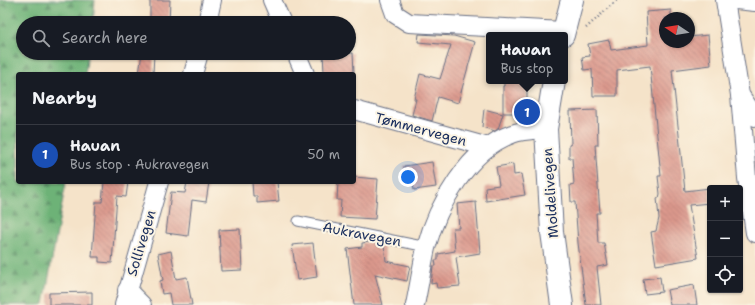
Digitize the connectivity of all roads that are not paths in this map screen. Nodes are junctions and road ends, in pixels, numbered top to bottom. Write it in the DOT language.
graph roads {
  1 [pos="212,0"];
  2 [pos="272,0"];
  3 [pos="390,0"];
  4 [pos="572,0"];
  5 [pos="725,0"];
  6 [pos="736,0"];
  7 [pos="755,2"];
  8 [pos="209,16"];
  9 [pos="279,16"];
  10 [pos="570,32"];
  11 [pos="197,60"];
  12 [pos="299,60"];
  13 [pos="194,72"];
  14 [pos="304,72"];
  15 [pos="554,84"];
  16 [pos="740,96"];
  17 [pos="356,111"];
  18 [pos="755,117"];
  19 [pos="546,129"];
  20 [pos="488,147"];
  21 [pos="158,184"];
  22 [pos="298,221"];
  23 [pos="755,233"];
  24 [pos="427,247"];
  25 [pos="125,298"];
  26 [pos="142,305"];
  27 [pos="415,305"];
  28 [pos="562,305"];
  1 -- 8 [label="street"];
  2 -- 9 [label="street"];
  3 -- 10 [label="street"];
  4 -- 10 [label="main road"];
  5 -- 16 [label="street"];
  6 -- 7 [label="street"];
  11 -- 13 [label="street"];
  12 -- 14 [label="street"];
  15 -- 19 [label="main road, Moldelivegen"];
  16 -- 18 [label="street"];
  16 -- 23 [label="street"];
  17 -- 20 [label="street, Tømmervegen"];
  19 -- 20 [label="street"];
  19 -- 28 [label="main road, Moldelivegen"];
  20 -- 24 [label="street"];
  21 -- 25 [label="street, Sollivegen"];
  22 -- 24 [label="lane, Aukravegen"];
  24 -- 27 [label="street"];
  25 -- 26 [label="street"];
}
